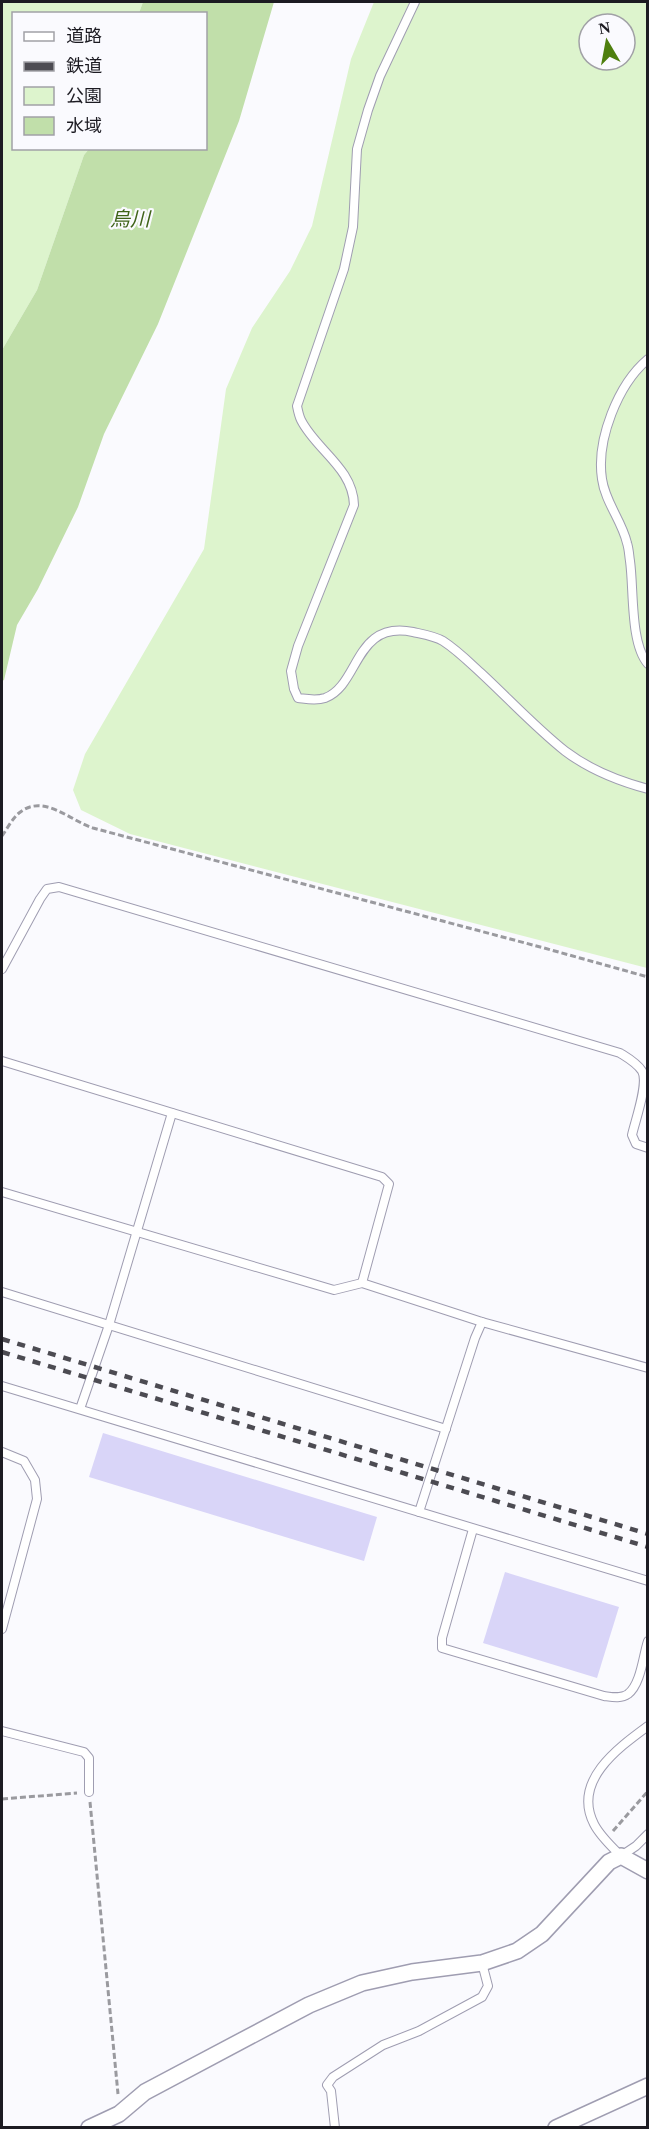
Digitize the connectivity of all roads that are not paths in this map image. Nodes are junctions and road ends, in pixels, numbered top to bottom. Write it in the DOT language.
graph roads {
  1 [pos="415,2"];
  2 [pos="648,359"];
  3 [pos="648,664"];
  4 [pos="648,789"];
  5 [pos="2,969"];
  6 [pos="2,1061"];
  7 [pos="172,1113"];
  8 [pos="648,1148"];
  9 [pos="2,1192"];
  10 [pos="136,1232"];
  11 [pos="362,1283"];
  12 [pos="2,1292"];
  13 [pos="482,1322"];
  14 [pos="109,1325"];
  15 [pos="648,1368"];
  16 [pos="2,1386"];
  17 [pos="80,1409"];
  18 [pos="446,1429"];
  19 [pos="2,1452"];
  20 [pos="419,1512"];
  21 [pos="473,1528"];
  22 [pos="648,1581"];
  23 [pos="2,1629"];
  24 [pos="648,1641"];
  25 [pos="648,1726"];
  26 [pos="2,1731"];
  27 [pos="90,1792"];
  28 [pos="648,1834"];
  29 [pos="621,1856"];
  30 [pos="648,1870"];
  31 [pos="482,1964"];
  32 [pos="648,2086"];
  33 [pos="89,2127"];
  34 [pos="335,2127"];
  35 [pos="556,2127"];
  1 -- 4 [label="lane"];
  2 -- 3 [label="lane"];
  5 -- 8 [label="lane"];
  6 -- 7 [label="lane"];
  7 -- 10 [label="lane"];
  7 -- 11 [label="lane"];
  9 -- 10 [label="lane"];
  10 -- 11 [label="lane"];
  10 -- 14 [label="lane"];
  11 -- 13 [label="lane"];
  12 -- 14 [label="lane"];
  13 -- 15 [label="lane"];
  13 -- 18 [label="lane"];
  14 -- 17 [label="lane"];
  14 -- 18 [label="lane"];
  16 -- 17 [label="lane"];
  17 -- 20 [label="lane"];
  18 -- 20 [label="lane"];
  19 -- 23 [label="lane"];
  20 -- 21 [label="lane"];
  21 -- 22 [label="lane"];
  21 -- 24 [label="lane"];
  25 -- 29 [label="lane"];
  26 -- 27 [label="lane"];
  28 -- 29 [label="lane"];
  29 -- 30 [label="street"];
  29 -- 31 [label="street"];
  31 -- 33 [label="street"];
  31 -- 34 [label="lane"];
  32 -- 35 [label="street"];
}
